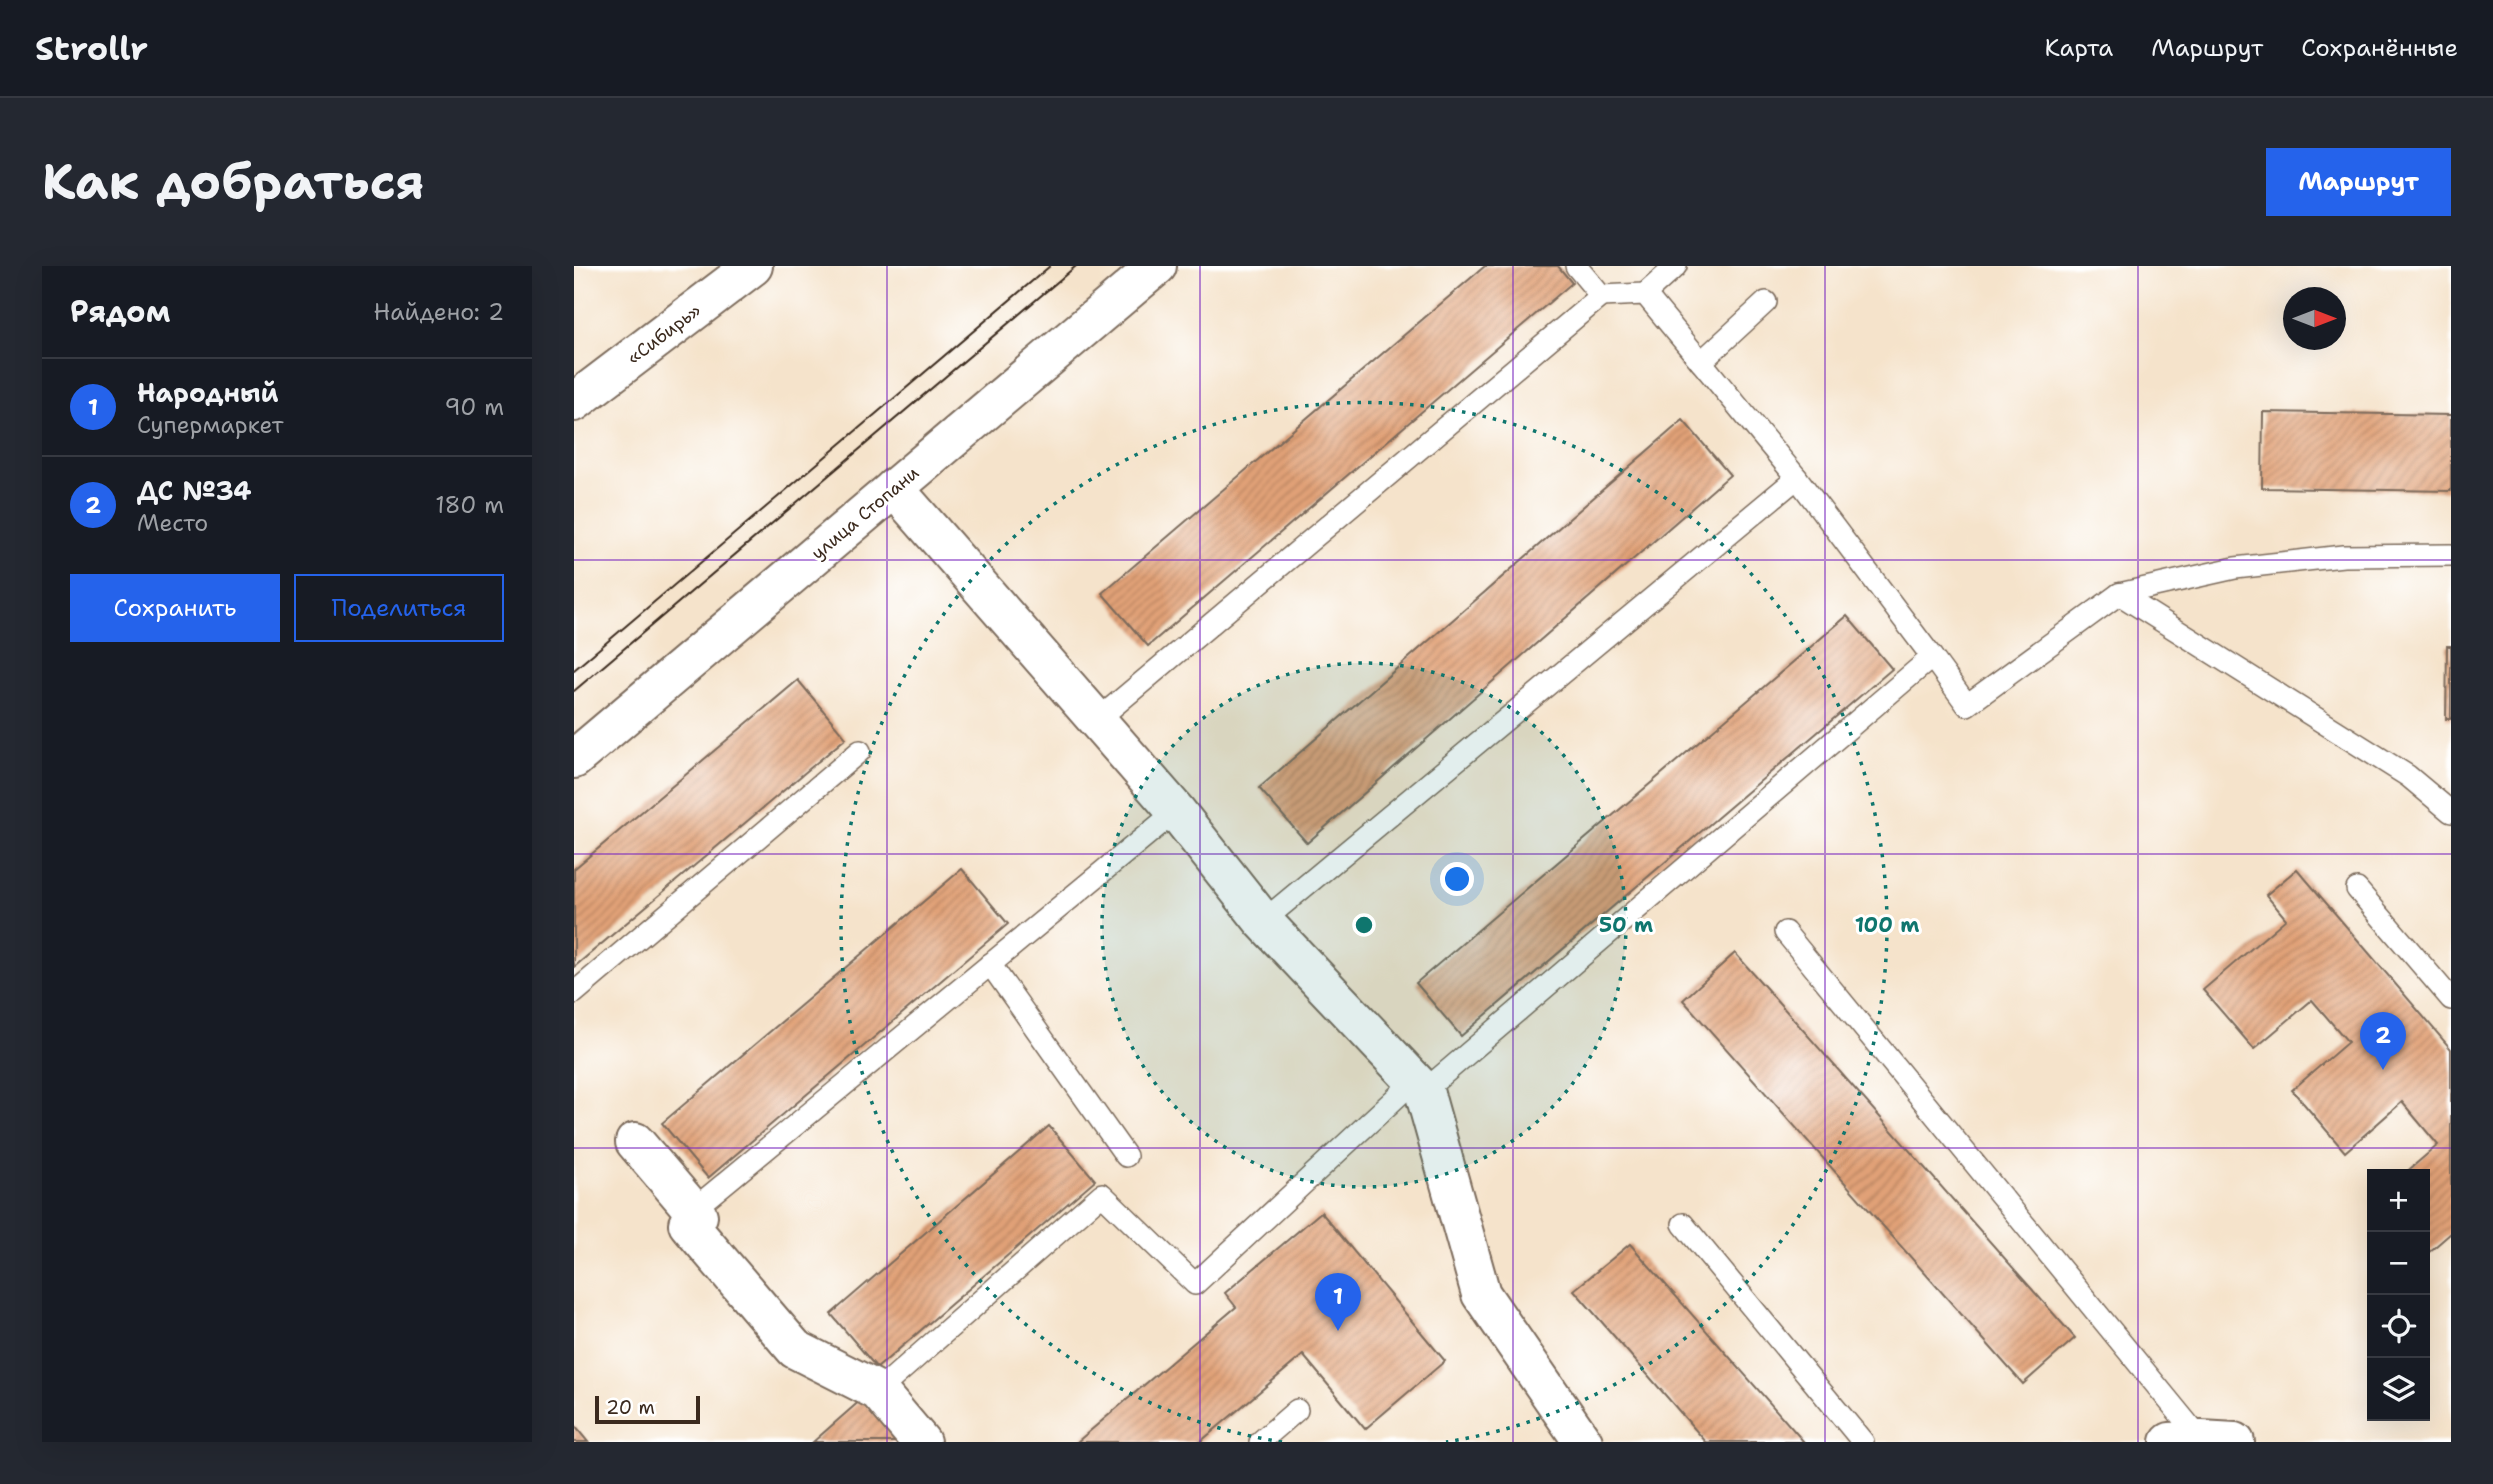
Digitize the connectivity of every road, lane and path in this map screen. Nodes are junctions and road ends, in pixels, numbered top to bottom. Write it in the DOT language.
graph roads {
  1 [pos="753,266"];
  2 [pos="1157,266"];
  3 [pos="1576,266"];
  4 [pos="1676,266"];
  5 [pos="1645,294"];
  6 [pos="1601,296"];
  7 [pos="1766,302"];
  8 [pos="1701,362"];
  9 [pos="574,402"];
  10 [pos="1797,478"];
  11 [pos="894,488"];
  12 [pos="2451,555"];
  13 [pos="2119,594"];
  14 [pos="1932,657"];
  15 [pos="1096,721"];
  16 [pos="860,751"];
  17 [pos="574,759"];
  18 [pos="1176,811"];
  19 [pos="2451,811"];
  20 [pos="2357,889"];
  21 [pos="1263,921"];
  22 [pos="1784,932"];
  23 [pos="990,964"];
  24 [pos="574,992"];
  25 [pos="2451,999"];
  26 [pos="1419,1086"];
  27 [pos="635,1142"];
  28 [pos="1126,1156"];
  29 [pos="707,1198"];
  30 [pos="1683,1224"];
  31 [pos="878,1391"];
  32 [pos="1297,1410"];
  33 [pos="2202,1441"];
  34 [pos="921,1442"];
  35 [pos="1260,1442"];
  36 [pos="1583,1442"];
  37 [pos="1863,1442"];
  1 -- 9 [label="street, «Сибирь»"];
  2 -- 11 [label="street, улица Стопани"];
  3 -- 6 [label="lane"];
  4 -- 5 [label="lane"];
  5 -- 6 [label="lane"];
  5 -- 8 [label="lane"];
  6 -- 15 [label="lane"];
  7 -- 8 [label="lane"];
  8 -- 10 [label="lane"];
  10 -- 14 [label="lane"];
  10 -- 21 [label="lane"];
  11 -- 15 [label="street"];
  11 -- 17 [label="street, улица Стопани"];
  12 -- 13 [label="lane"];
  13 -- 14 [label="lane"];
  13 -- 19 [label="lane"];
  14 -- 26 [label="lane"];
  15 -- 18 [label="street"];
  16 -- 24 [label="lane"];
  18 -- 21 [label="street"];
  18 -- 23 [label="lane"];
  20 -- 25 [label="lane"];
  21 -- 26 [label="street"];
  22 -- 33 [label="lane"];
  23 -- 28 [label="lane"];
  23 -- 29 [label="lane"];
  26 -- 31 [label="lane"];
  26 -- 36 [label="street"];
  27 -- 31 [label="street"];
  30 -- 37 [label="lane"];
  31 -- 34 [label="lane"];
  32 -- 35 [label="lane"];
}
